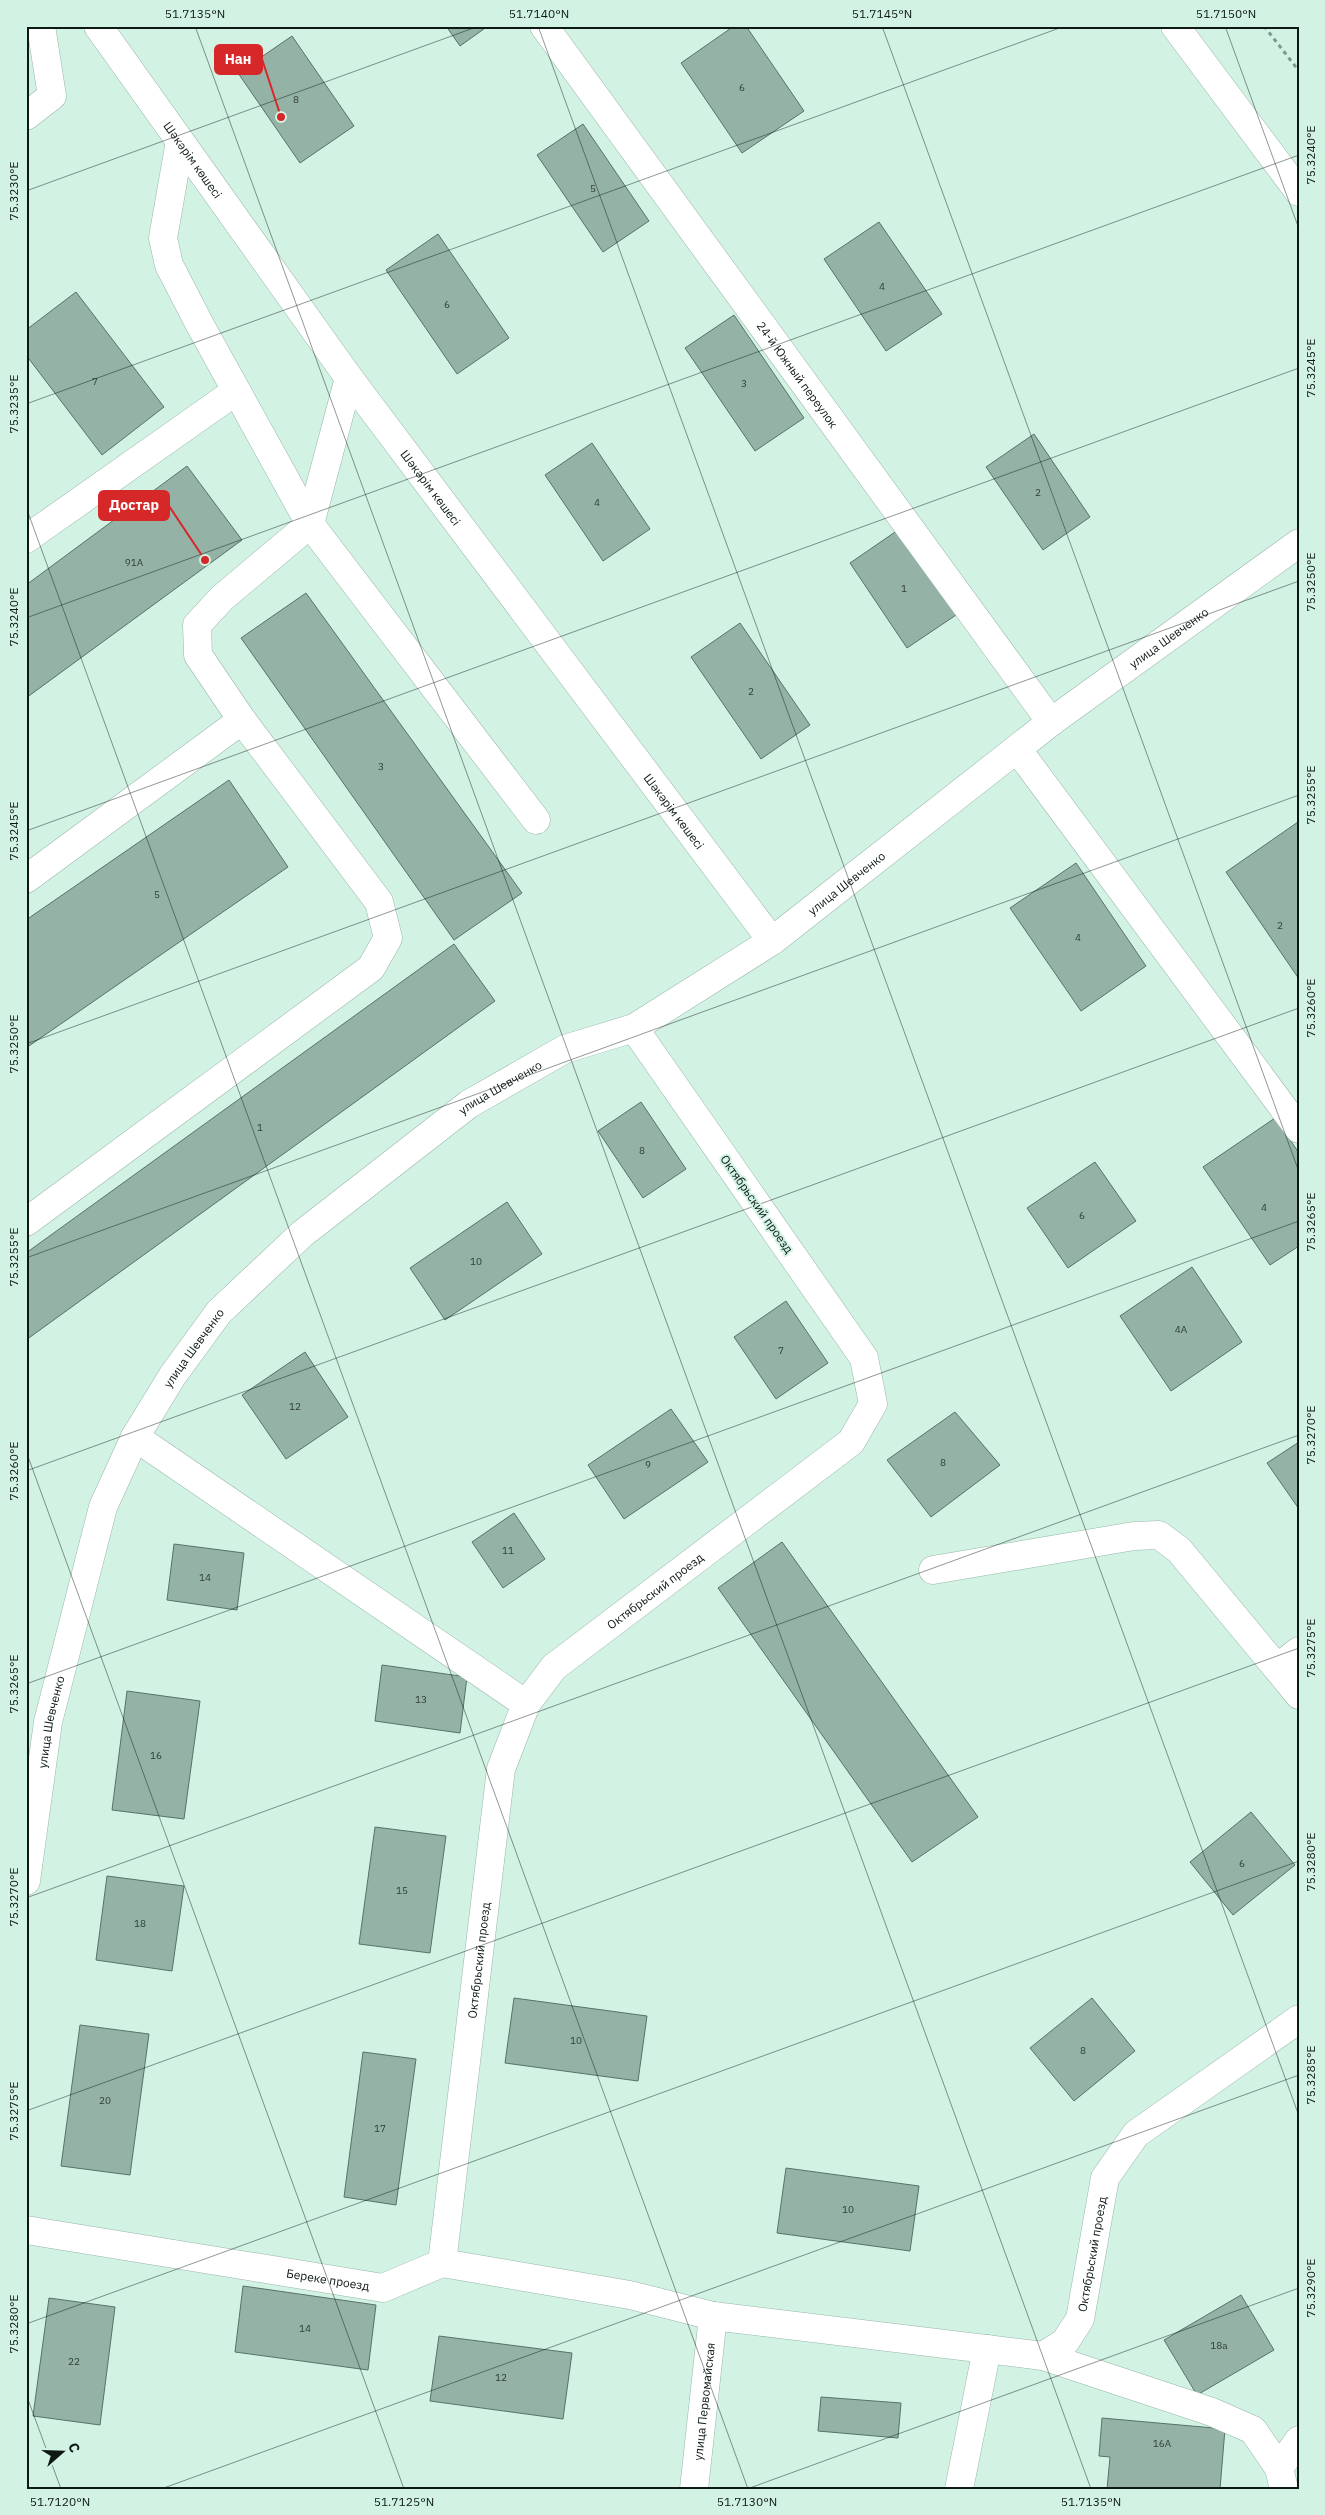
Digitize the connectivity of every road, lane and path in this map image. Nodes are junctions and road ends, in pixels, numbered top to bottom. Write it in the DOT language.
graph roads {
  1 [pos="41,26"];
  2 [pos="98,26"];
  3 [pos="544,26"];
  4 [pos="1175,26"];
  5 [pos="1264,26"];
  6 [pos="1299,71"];
  7 [pos="26,116"];
  8 [pos="180,141"];
  9 [pos="1299,192"];
  10 [pos="349,378"];
  11 [pos="236,392"];
  12 [pos="310,524"];
  13 [pos="26,539"];
  14 [pos="1299,543"];
  15 [pos="242,720"];
  16 [pos="1051,722"];
  17 [pos="1018,750"];
  18 [pos="536,820"];
  19 [pos="26,879"];
  20 [pos="772,941"];
  21 [pos="634,1028"];
  22 [pos="1299,1129"];
  23 [pos="26,1222"];
  24 [pos="136,1437"];
  25 [pos="933,1570"];
  26 [pos="1299,1651"];
  27 [pos="1277,1668"];
  28 [pos="1299,1695"];
  29 [pos="526,1704"];
  30 [pos="37,1725"];
  31 [pos="26,1881"];
  32 [pos="1299,2019"];
  33 [pos="26,2230"];
  34 [pos="442,2263"];
  35 [pos="713,2316"];
  36 [pos="987,2349"];
  37 [pos="1043,2356"];
  38 [pos="1299,2440"];
  39 [pos="1282,2478"];
  40 [pos="694,2489"];
  41 [pos="959,2489"];
  1 -- 7 [label="street"];
  2 -- 8 [label="street, Шәкәрім көшесі"];
  3 -- 16 [label="street, 24-й Южный переулок"];
  4 -- 9 [label="street"];
  5 -- 6 [label="path"];
  8 -- 10 [label="street, Шәкәрім көшесі"];
  8 -- 11 [label="street"];
  10 -- 12 [label="street"];
  10 -- 20 [label="street, Шәкәрім көшесі"];
  11 -- 12 [label="street"];
  11 -- 13 [label="street"];
  12 -- 15 [label="street"];
  12 -- 18 [label="street"];
  14 -- 16 [label="street, улица Шевченко"];
  15 -- 19 [label="street"];
  15 -- 23 [label="street"];
  16 -- 17 [label="street, улица Шевченко"];
  17 -- 20 [label="street, улица Шевченко"];
  17 -- 22 [label="street"];
  20 -- 21 [label="street, улица Шевченко"];
  21 -- 24 [label="street, улица Шевченко"];
  21 -- 29 [label="street, Октябрьский проезд"];
  24 -- 29 [label="street"];
  24 -- 30 [label="street, улица Шевченко"];
  25 -- 27 [label="street"];
  26 -- 27 [label="street"];
  27 -- 28 [label="street"];
  29 -- 34 [label="street, Октябрьский проезд"];
  30 -- 31 [label="street, улица Шевченко"];
  32 -- 37 [label="street, Октябрьский проезд"];
  33 -- 34 [label="street, Береке проезд"];
  34 -- 35 [label="street"];
  35 -- 36 [label="street"];
  35 -- 40 [label="street, улица Первомайская"];
  36 -- 37 [label="street"];
  36 -- 41 [label="street"];
  37 -- 39 [label="street"];
  38 -- 39 [label="street"];
}
